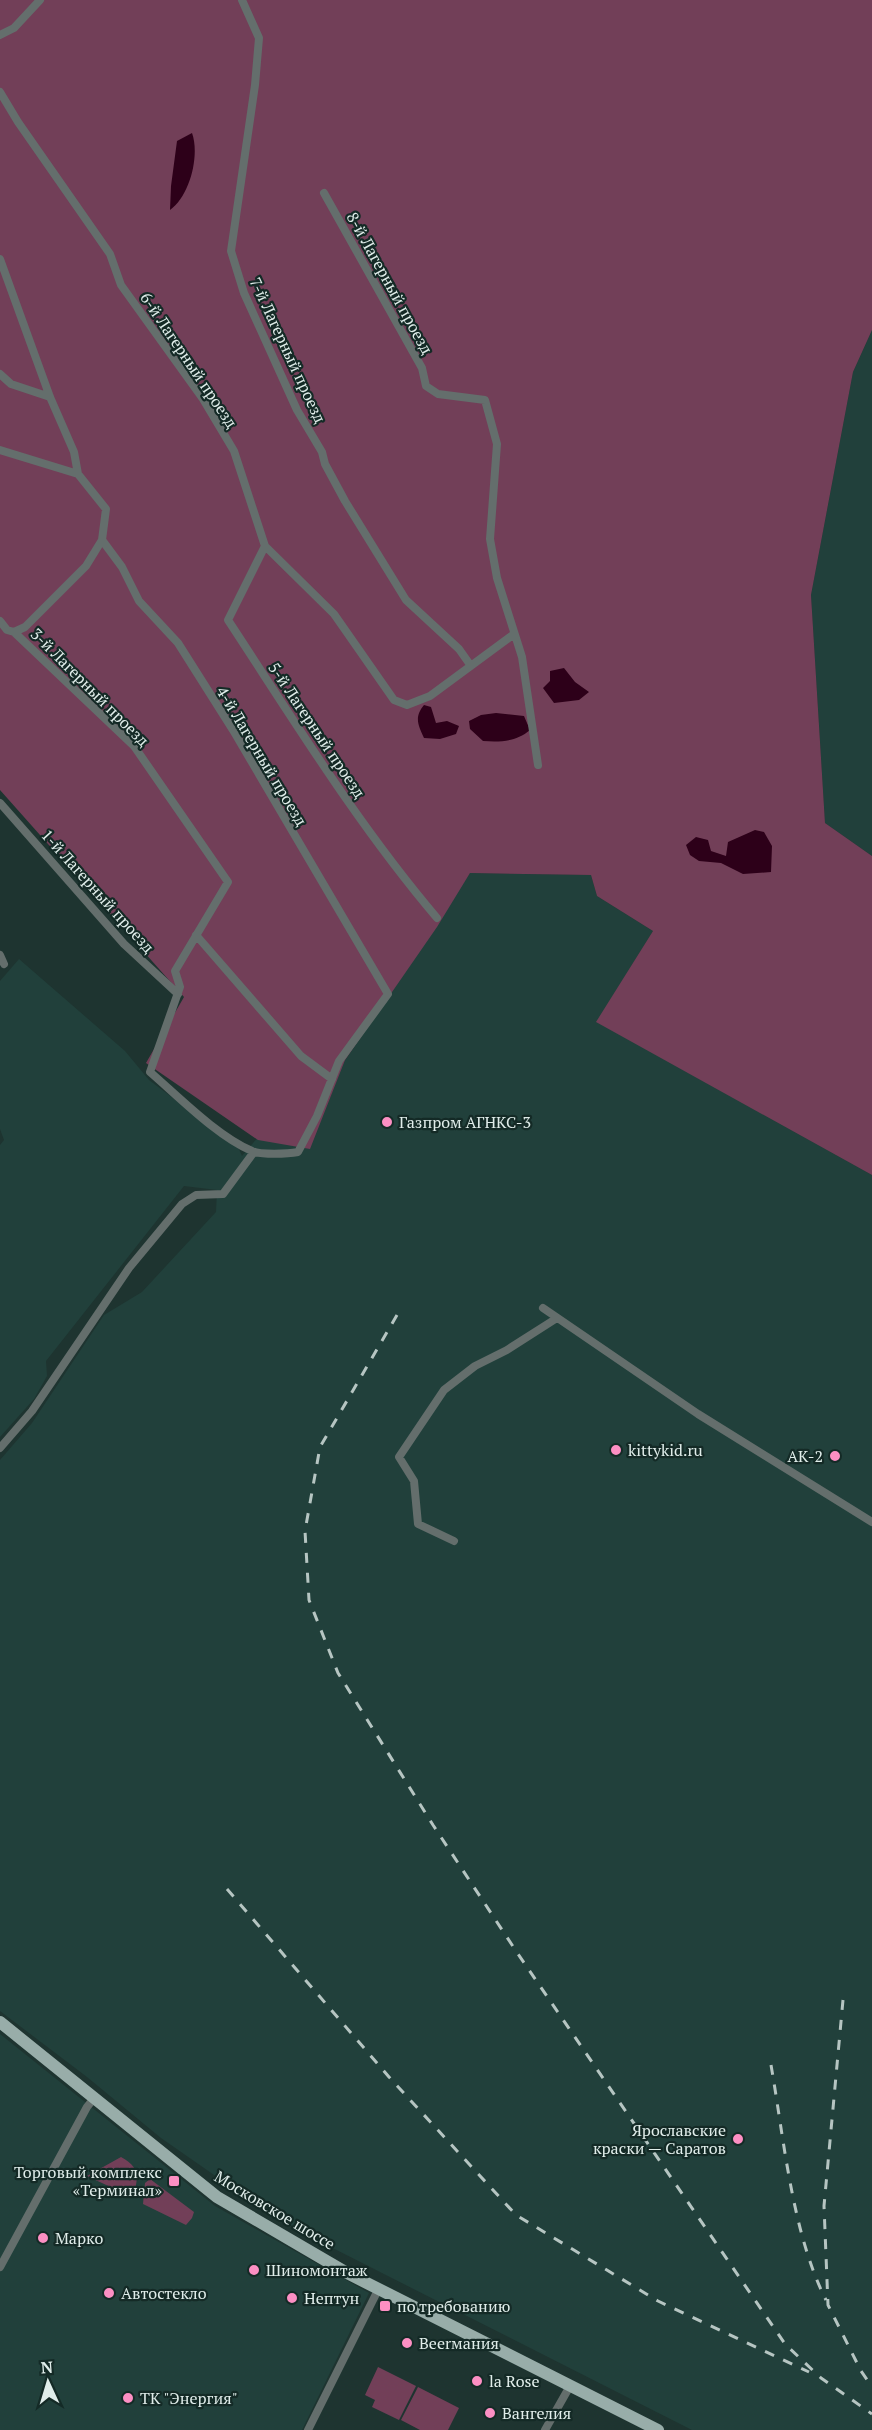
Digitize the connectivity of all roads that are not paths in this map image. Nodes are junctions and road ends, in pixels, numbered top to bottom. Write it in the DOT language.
graph roads {
  1 [pos="40,0"];
  2 [pos="242,0"];
  3 [pos="0,36"];
  4 [pos="0,92"];
  5 [pos="324,193"];
  6 [pos="0,259"];
  7 [pos="0,374"];
  8 [pos="50,397"];
  9 [pos="0,450"];
  10 [pos="78,474"];
  11 [pos="102,540"];
  12 [pos="265,546"];
  13 [pos="0,621"];
  14 [pos="11,631"];
  15 [pos="514,634"];
  16 [pos="471,666"];
  17 [pos="538,765"];
  18 [pos="0,803"];
  19 [pos="437,918"];
  20 [pos="196,935"];
  21 [pos="0,955"];
  22 [pos="4,964"];
  23 [pos="178,994"];
  24 [pos="333,1079"];
  25 [pos="254,1152"];
  26 [pos="543,1308"];
  27 [pos="557,1318"];
  28 [pos="0,1448"];
  29 [pos="872,1522"];
  30 [pos="454,1541"];
  31 [pos="0,2022"];
  32 [pos="95,2097"];
  33 [pos="0,2267"];
  34 [pos="379,2288"];
  35 [pos="570,2386"];
  36 [pos="308,2430"];
  37 [pos="545,2430"];
  38 [pos="658,2430"];
  1 -- 3 [label="street"];
  2 -- 16 [label="street, 7-й Лагерный проезд"];
  4 -- 12 [label="street, 6-й Лагерный проезд"];
  5 -- 15 [label="street, 8-й Лагерный проезд"];
  6 -- 8 [label="street"];
  7 -- 8 [label="street"];
  8 -- 10 [label="street"];
  9 -- 10 [label="street"];
  10 -- 11 [label="street"];
  11 -- 14 [label="street, 3-й Лагерный проезд"];
  11 -- 24 [label="street, 4-й Лагерный проезд"];
  12 -- 16 [label="street, 6-й Лагерный проезд"];
  12 -- 19 [label="street, 5-й Лагерный проезд"];
  13 -- 14 [label="street"];
  14 -- 20 [label="street, 3-й Лагерный проезд"];
  15 -- 16 [label="street, 6-й Лагерный проезд"];
  15 -- 17 [label="street, 8-й Лагерный проезд"];
  18 -- 23 [label="street, 1-й Лагерный проезд"];
  20 -- 23 [label="street, 3-й Лагерный проезд"];
  20 -- 24 [label="street"];
  21 -- 22 [label="street"];
  23 -- 25 [label="street"];
  24 -- 25 [label="street"];
  25 -- 28 [label="street"];
  26 -- 27 [label="street"];
  27 -- 29 [label="street"];
  27 -- 30 [label="street"];
  31 -- 32 [label="main road, Московское шоссе"];
  32 -- 33 [label="street"];
  32 -- 34 [label="main road, Московское шоссе"];
  34 -- 35 [label="main road, Московское шоссе"];
  34 -- 36 [label="street"];
  35 -- 37 [label="street"];
  35 -- 38 [label="main road, Московское шоссе"];
}
